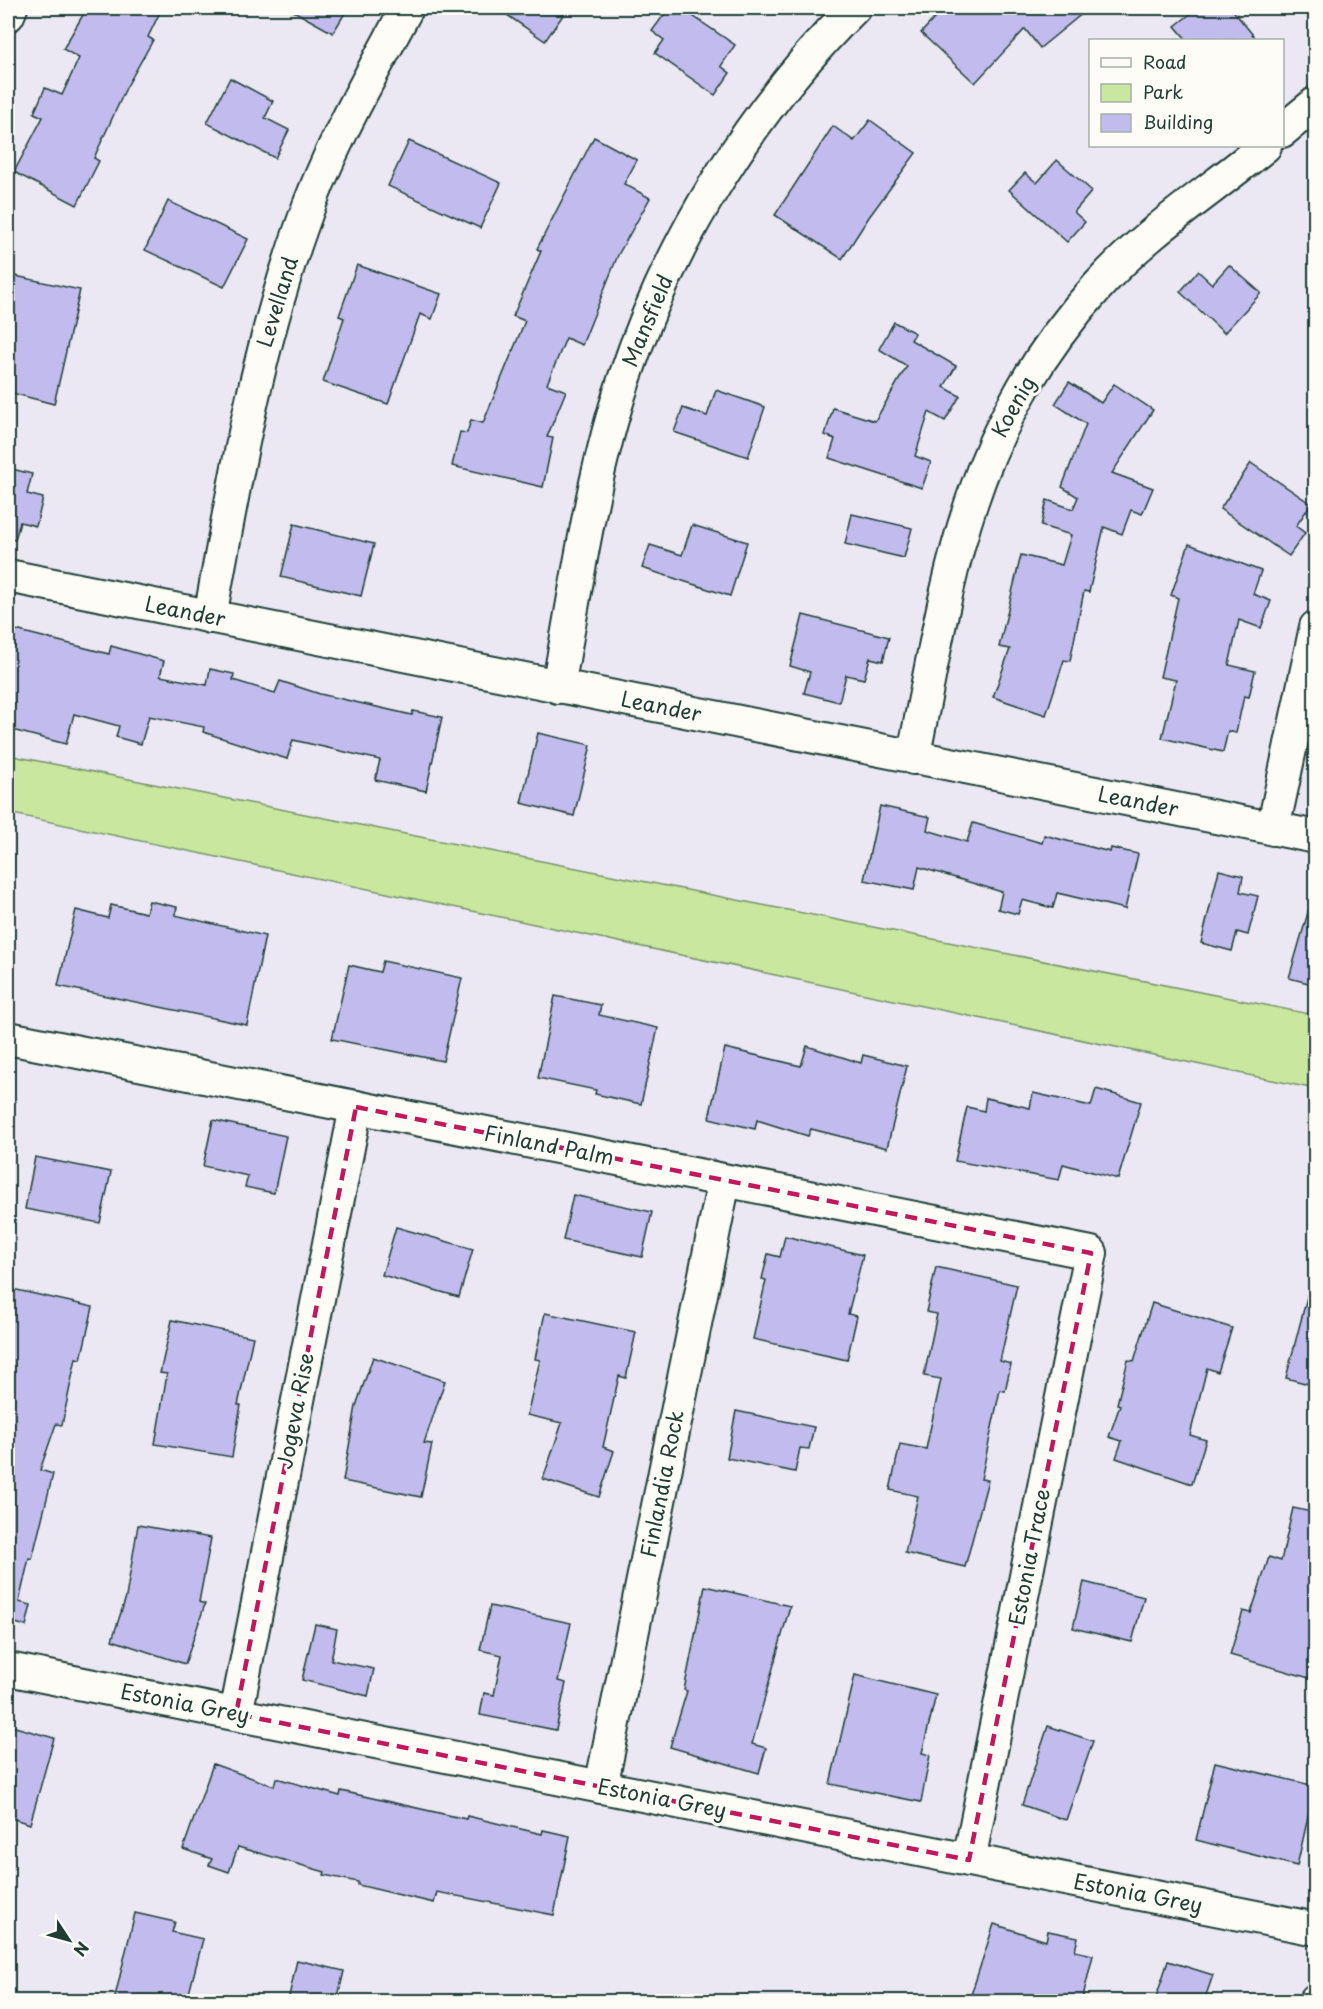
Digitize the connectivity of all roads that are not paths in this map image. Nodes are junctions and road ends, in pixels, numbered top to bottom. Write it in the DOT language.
graph roads {
  1 [pos="11,8"];
  2 [pos="407,8"];
  3 [pos="854,8"];
  4 [pos="8,15"];
  5 [pos="1316,103"];
  6 [pos="1284,128"];
  7 [pos="1264,147"];
  8 [pos="8,576"];
  9 [pos="210,616"];
  10 [pos="1316,627"];
  11 [pos="558,687"];
  12 [pos="913,758"];
  13 [pos="1273,829"];
  14 [pos="1316,837"];
  15 [pos="8,1038"];
  16 [pos="356,1107"];
  17 [pos="724,1181"];
  18 [pos="1091,1253"];
  19 [pos="8,1669"];
  20 [pos="236,1714"];
  21 [pos="601,1787"];
  22 [pos="969,1860"];
  23 [pos="1316,1929"];
  1 -- 4 [label="street"];
  2 -- 9 [label="street, Levelland"];
  3 -- 11 [label="street, Mansfield"];
  5 -- 6 [label="street"];
  7 -- 12 [label="street, Koenig"];
  8 -- 9 [label="street, Leander"];
  9 -- 11 [label="street, Leander"];
  10 -- 13 [label="street"];
  11 -- 12 [label="street, Leander"];
  12 -- 13 [label="street, Leander"];
  13 -- 14 [label="street, Leander"];
  15 -- 16 [label="street, Finland Palm"];
  16 -- 17 [label="street, Finland Palm"];
  16 -- 20 [label="street, Jogeva Rise"];
  17 -- 18 [label="street, Finland Palm"];
  17 -- 21 [label="street, Finlandia Rock"];
  18 -- 22 [label="street, Estonia Trace"];
  19 -- 20 [label="street, Estonia Grey"];
  20 -- 21 [label="street, Estonia Grey"];
  21 -- 22 [label="street, Estonia Grey"];
  22 -- 23 [label="street, Estonia Grey"];
}
